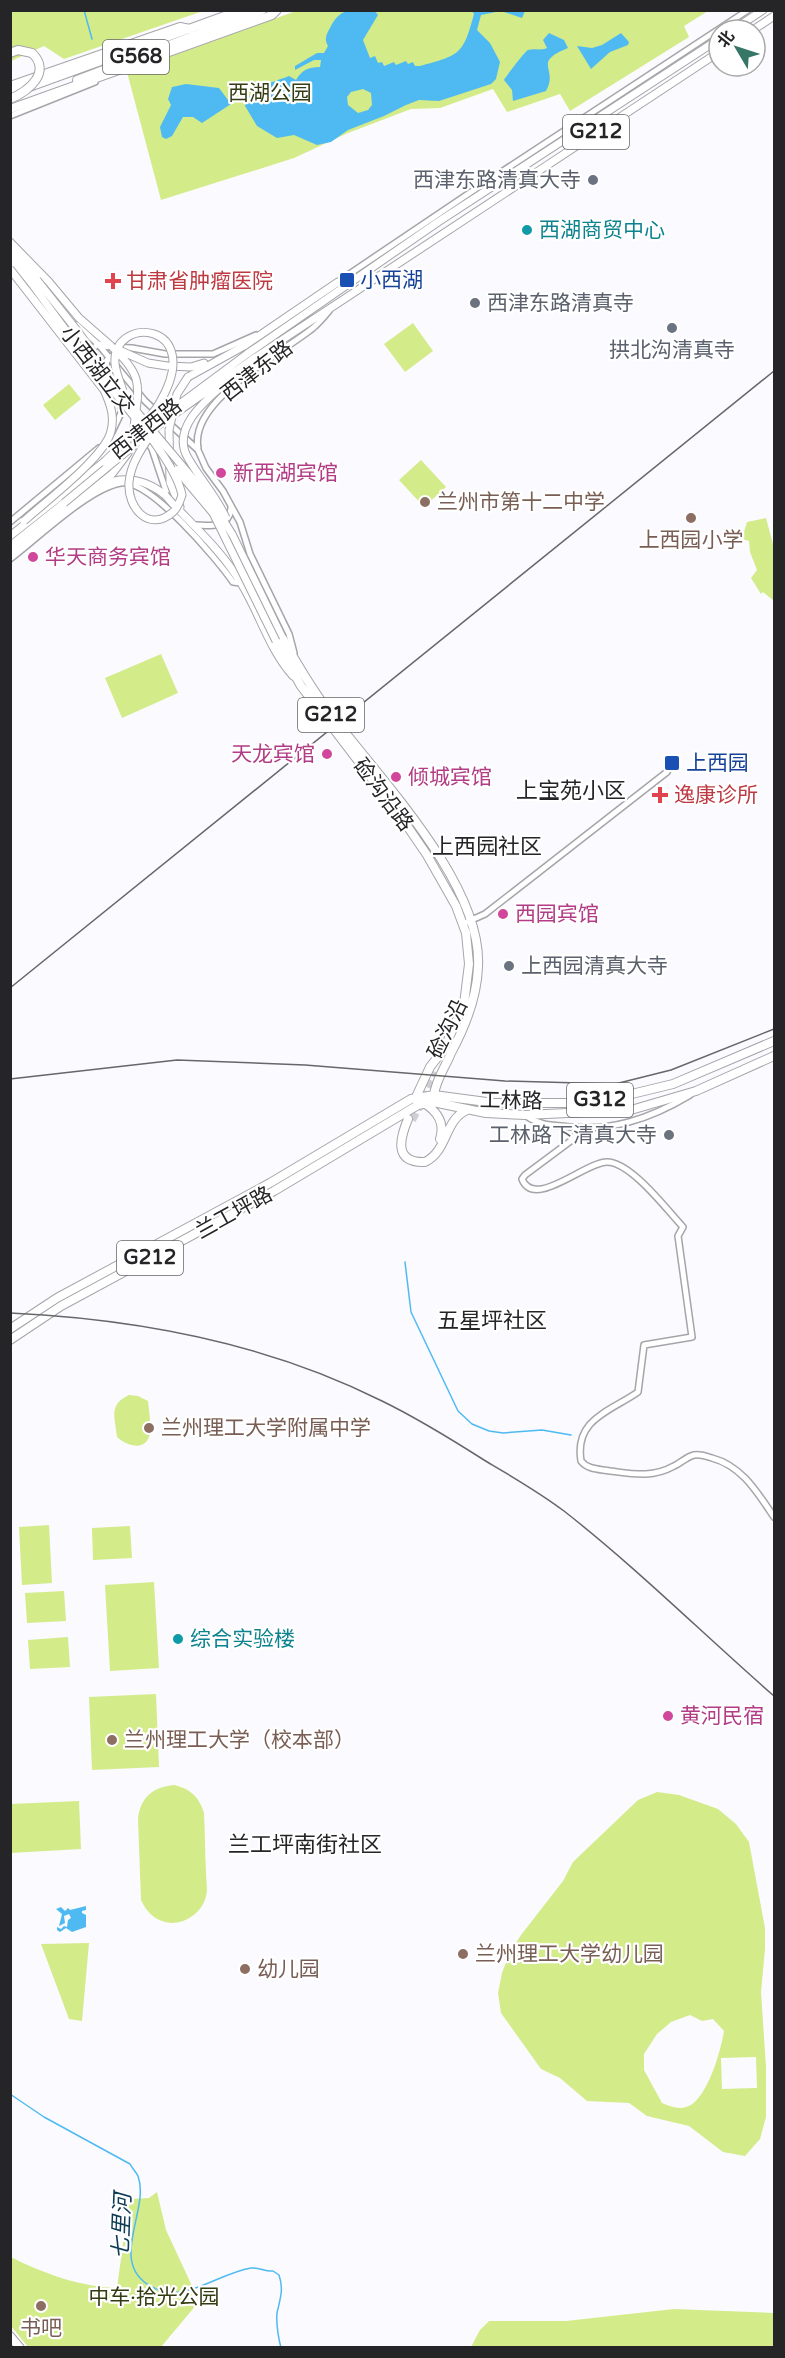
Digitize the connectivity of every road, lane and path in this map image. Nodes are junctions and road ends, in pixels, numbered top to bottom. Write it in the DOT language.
graph roads {
  1 [pos="242,10"];
  2 [pos="262,10"];
  3 [pos="277,10"];
  4 [pos="748,10"];
  5 [pos="191,29"];
  6 [pos="707,47"];
  7 [pos="10,53"];
  8 [pos="707,60"];
  9 [pos="119,72"];
  10 [pos="10,86"];
  11 [pos="10,94"];
  12 [pos="10,99"];
  13 [pos="10,105"];
  14 [pos="10,109"];
  15 [pos="10,116"];
  16 [pos="10,245"];
  17 [pos="10,259"];
  18 [pos="10,269"];
  19 [pos="362,275"];
  20 [pos="338,282"];
  21 [pos="336,304"];
  22 [pos="261,334"];
  23 [pos="291,334"];
  24 [pos="98,344"];
  25 [pos="111,346"];
  26 [pos="124,348"];
  27 [pos="87,354"];
  28 [pos="110,357"];
  29 [pos="249,358"];
  30 [pos="218,360"];
  31 [pos="104,375"];
  32 [pos="118,394"];
  33 [pos="126,399"];
  34 [pos="156,427"];
  35 [pos="198,450"];
  36 [pos="163,455"];
  37 [pos="104,462"];
  38 [pos="90,489"];
  39 [pos="79,505"];
  40 [pos="231,505"];
  41 [pos="184,515"];
  42 [pos="175,516"];
  43 [pos="10,522"];
  44 [pos="25,523"];
  45 [pos="195,525"];
  46 [pos="10,534"];
  47 [pos="232,534"];
  48 [pos="10,546"];
  49 [pos="10,556"];
  50 [pos="241,583"];
  51 [pos="280,640"];
  52 [pos="297,666"];
  53 [pos="297,681"];
  54 [pos="667,772"];
  55 [pos="471,920"];
  56 [pos="462,924"];
  57 [pos="464,1022"];
  58 [pos="774,1041"];
  59 [pos="444,1049"];
  60 [pos="774,1056"];
  61 [pos="424,1080"];
  62 [pos="435,1083"];
  63 [pos="696,1091"];
  64 [pos="434,1095"];
  65 [pos="416,1096"];
  66 [pos="424,1103"];
  67 [pos="467,1110"];
  68 [pos="525,1115"];
  69 [pos="579,1129"];
  70 [pos="10,1329"];
  71 [pos="10,1340"];
  72 [pos="774,1517"];
  73 [pos="10,2336"];
  74 [pos="20,2348"];
  1 -- 5 [label="highway, G568"];
  2 -- 13 [label="highway, G568"];
  3 -- 9 [label="highway"];
  4 -- 20 [label="street"];
  5 -- 10 [label="highway"];
  5 -- 11 [label="highway, G568"];
  6 -- 19 [label="main road, 西津东路 / G212"];
  7 -- 12 [label="highway, bridge"];
  8 -- 21 [label="main road, 西津东路 / G212"];
  9 -- 14 [label="highway"];
  9 -- 15 [label="street"];
  16 -- 24 [label="street"];
  16 -- 25 [label="main road"];
  16 -- 33 [label="main road, 小西湖立交, bridge"];
  17 -- 27 [label="street"];
  17 -- 36 [label="main road, 小西湖立交, bridge"];
  18 -- 44 [label="main road, bridge"];
  19 -- 20 [label="main road"];
  19 -- 29 [label="main road, 西津东路"];
  20 -- 22 [label="main road"];
  21 -- 23 [label="main road, 西津东路 / G212"];
  21 -- 35 [label="street, 西津东路"];
  22 -- 26 [label="street"];
  22 -- 30 [label="main road"];
  23 -- 29 [label="main road, 西津东路"];
  23 -- 47 [label="main road, bridge"];
  24 -- 26 [label="street"];
  24 -- 27 [label="street"];
  24 -- 28 [label="street"];
  25 -- 30 [label="main road, bridge"];
  25 -- 38 [label="main road, bridge"];
  26 -- 28 [label="street"];
  27 -- 31 [label="street"];
  28 -- 31 [label="street"];
  28 -- 35 [label="street"];
  29 -- 34 [label="main road, bridge"];
  29 -- 37 [label="main road, 西津西路, bridge"];
  30 -- 41 [label="main road, bridge"];
  31 -- 32 [label="street"];
  32 -- 42 [label="street"];
  32 -- 43 [label="street"];
  33 -- 37 [label="main road, bridge"];
  33 -- 47 [label="main road, 小西湖立交, bridge"];
  34 -- 36 [label="main road, bridge"];
  34 -- 48 [label="main road, bridge"];
  35 -- 40 [label="street"];
  36 -- 51 [label="main road, bridge"];
  37 -- 44 [label="main road, bridge"];
  38 -- 39 [label="street"];
  38 -- 41 [label="main road, bridge"];
  38 -- 49 [label="main road"];
  39 -- 42 [label="street"];
  39 -- 49 [label="street"];
  40 -- 45 [label="street"];
  40 -- 52 [label="street"];
  41 -- 45 [label="main road"];
  42 -- 50 [label="street"];
  44 -- 46 [label="main road"];
  45 -- 50 [label="main road"];
  47 -- 51 [label="main road, G212"];
  50 -- 53 [label="main road"];
  51 -- 52 [label="highway, 硷沟沿路 / G212"];
  51 -- 53 [label="highway, 硷沟沿路 / G212"];
  52 -- 55 [label="highway, 硷沟沿路 / G212"];
  53 -- 56 [label="highway, 硷沟沿路 / G212"];
  54 -- 55 [label="street"];
  55 -- 56 [label="street"];
  55 -- 57 [label="highway, 硷沟沿 / G212"];
  56 -- 59 [label="highway, 硷沟沿 / G212"];
  57 -- 59 [label="highway"];
  57 -- 62 [label="highway, 硷沟沿 / G212"];
  58 -- 64 [label="highway, 工林路 / G312"];
  59 -- 61 [label="highway, 硷沟沿 / G212"];
  60 -- 63 [label="highway, 工林路 / G312"];
  61 -- 62 [label="highway"];
  61 -- 65 [label="highway, 硷沟沿 / G212"];
  62 -- 64 [label="highway, 硷沟沿 / G212"];
  63 -- 68 [label="highway, 工林路 / G312"];
  63 -- 69 [label="street"];
  64 -- 65 [label="highway, 工林路 / G312"];
  65 -- 70 [label="highway, 兰工坪路 / G212"];
  66 -- 67 [label="highway, 工林路 / G312"];
  66 -- 67 [label="highway"];
  66 -- 71 [label="highway, 兰工坪路 / G212"];
  67 -- 68 [label="highway, 工林路 / G312"];
  68 -- 69 [label="street"];
  69 -- 72 [label="street"];
  73 -- 74 [label="highway"];
}
